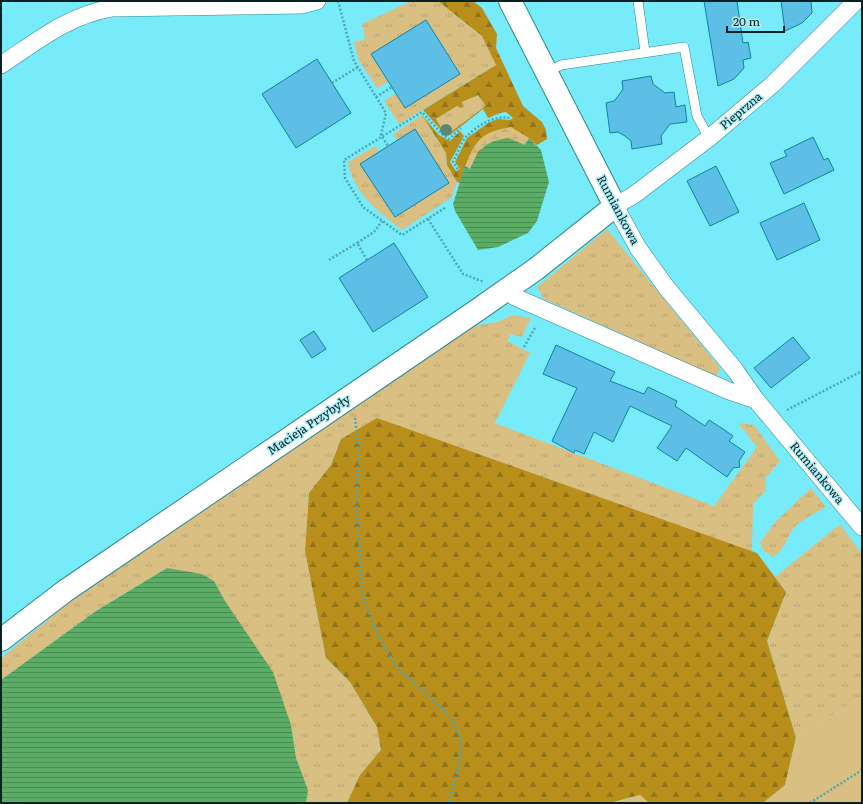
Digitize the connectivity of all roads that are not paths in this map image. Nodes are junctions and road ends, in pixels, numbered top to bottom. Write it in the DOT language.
graph roads {
  1 [pos="316,1"];
  2 [pos="510,1"];
  3 [pos="638,1"];
  4 [pos="856,1"];
  5 [pos="645,52"];
  6 [pos="1,65"];
  7 [pos="546,73"];
  8 [pos="709,138"];
  9 [pos="615,206"];
  10 [pos="499,286"];
  11 [pos="756,400"];
  12 [pos="862,527"];
  13 [pos="1,640"];
  1 -- 6 [label="street"];
  2 -- 7 [label="street, Rumiankowa"];
  3 -- 5 [label="lane"];
  4 -- 8 [label="street, Pieprzna"];
  5 -- 7 [label="lane"];
  5 -- 8 [label="lane"];
  7 -- 9 [label="street, Rumiankowa"];
  8 -- 9 [label="street, Pieprzna"];
  9 -- 10 [label="street, Macieja Przybyły"];
  9 -- 11 [label="street, Rumiankowa"];
  10 -- 11 [label="street, Rumiankowa"];
  10 -- 13 [label="street, Macieja Przybyły"];
  11 -- 12 [label="street, Rumiankowa"];
}
